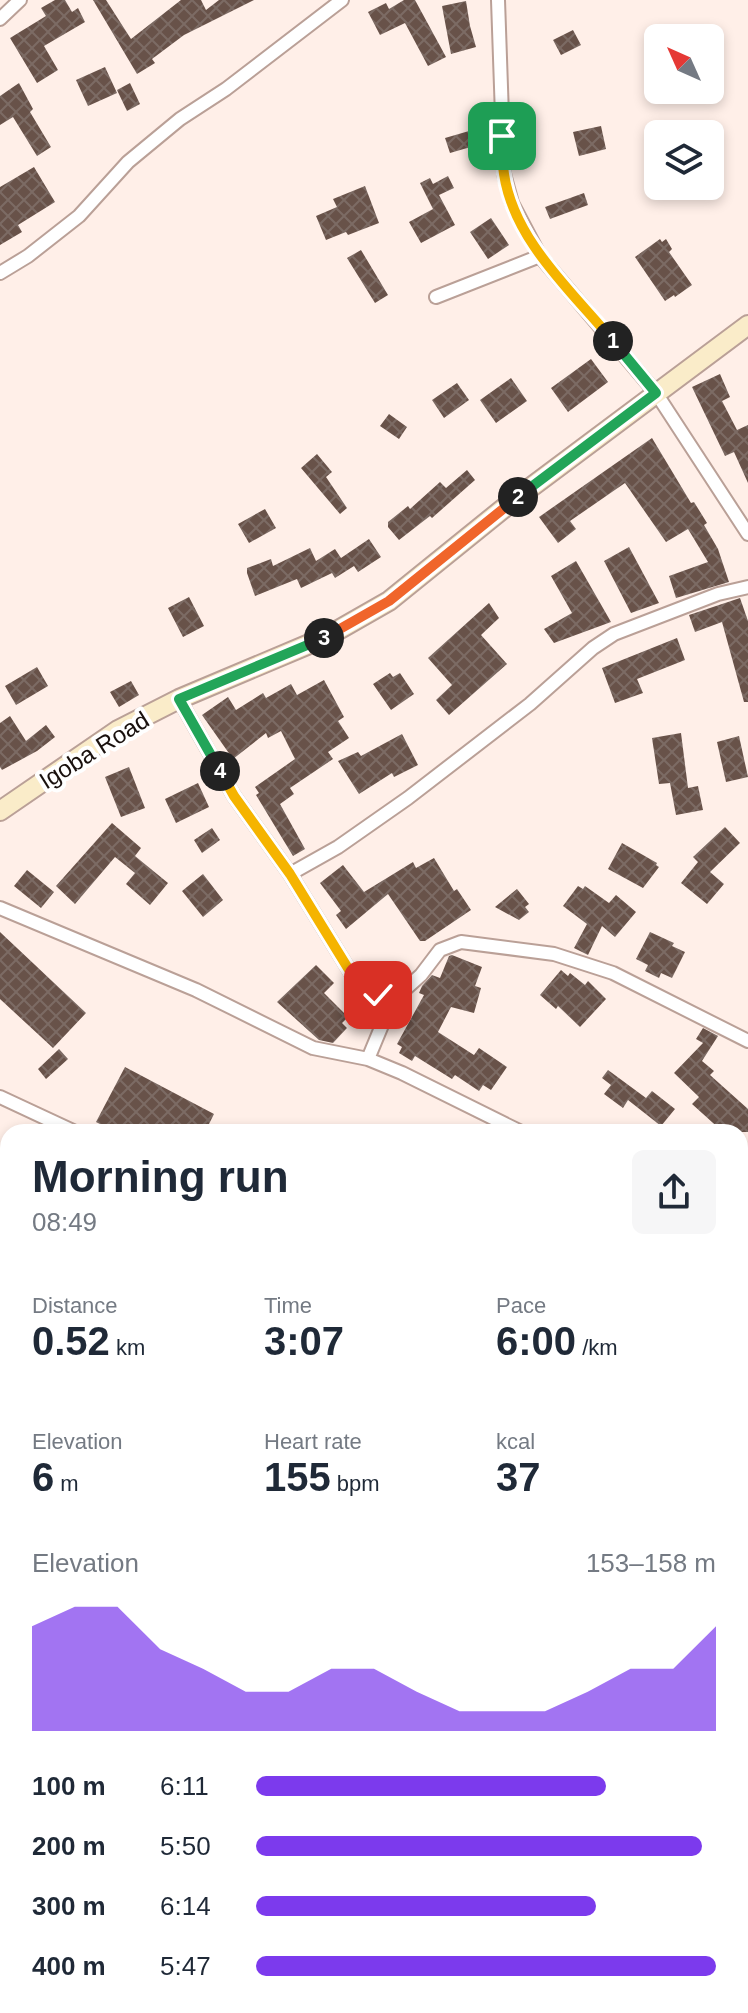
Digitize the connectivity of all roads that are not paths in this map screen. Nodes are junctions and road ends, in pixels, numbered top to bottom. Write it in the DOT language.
graph roads {
  1 [pos="20,0"];
  2 [pos="342,0"];
  3 [pos="498,0"];
  4 [pos="0,19"];
  5 [pos="540,256"];
  6 [pos="0,273"];
  7 [pos="436,297"];
  8 [pos="748,325"];
  9 [pos="656,393"];
  10 [pos="748,534"];
  11 [pos="748,587"];
  12 [pos="179,699"];
  13 [pos="0,811"];
  14 [pos="290,874"];
  15 [pos="0,908"];
  16 [pos="392,1001"];
  17 [pos="748,1041"];
  18 [pos="368,1059"];
  19 [pos="0,1097"];
  20 [pos="58,1124"];
  21 [pos="505,1124"];
  1 -- 4 [label="street"];
  2 -- 6 [label="street"];
  3 -- 5 [label="street"];
  5 -- 7 [label="street"];
  5 -- 9 [label="street"];
  8 -- 9 [label="street, Igoba Road"];
  9 -- 10 [label="street"];
  9 -- 12 [label="street, Igoba Road"];
  11 -- 14 [label="street"];
  12 -- 13 [label="street, Igoba Road"];
  12 -- 14 [label="street"];
  14 -- 16 [label="street"];
  15 -- 18 [label="street"];
  16 -- 17 [label="street"];
  16 -- 18 [label="street"];
  18 -- 21 [label="street"];
  19 -- 20 [label="street"];
}
